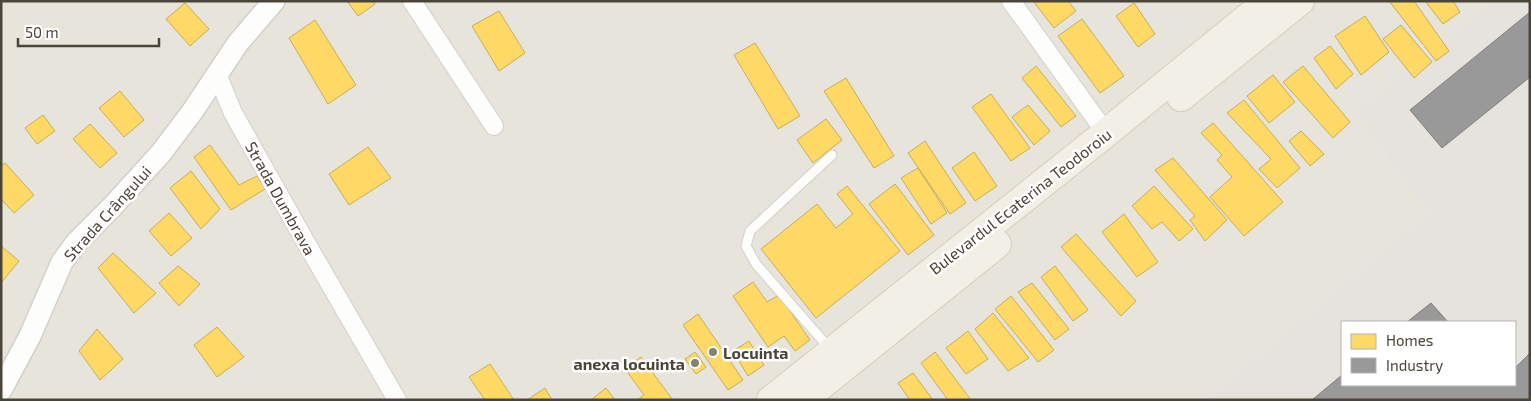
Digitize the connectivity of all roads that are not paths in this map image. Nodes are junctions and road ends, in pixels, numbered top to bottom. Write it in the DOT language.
graph roads {
  1 [pos="274,1"];
  2 [pos="412,1"];
  3 [pos="1011,1"];
  4 [pos="1268,1"];
  5 [pos="1300,1"];
  6 [pos="217,74"];
  7 [pos="494,126"];
  8 [pos="1106,133"];
  9 [pos="832,155"];
  10 [pos="832,351"];
  11 [pos="1,390"];
  12 [pos="397,400"];
  13 [pos="771,400"];
  14 [pos="803,400"];
  1 -- 6 [label="street"];
  2 -- 7 [label="street"];
  3 -- 8 [label="street"];
  4 -- 8 [label="main road, Bulevardul Ecaterina Teodoroiu"];
  5 -- 14 [label="main road, Bulevardul Ecaterina Teodoroiu"];
  6 -- 11 [label="street, Strada Crângului"];
  6 -- 12 [label="street, Strada Dumbrava"];
  8 -- 10 [label="main road, Bulevardul Ecaterina Teodoroiu"];
  9 -- 10 [label="lane"];
  10 -- 13 [label="main road, Bulevardul Ecaterina Teodoroiu"];
}
